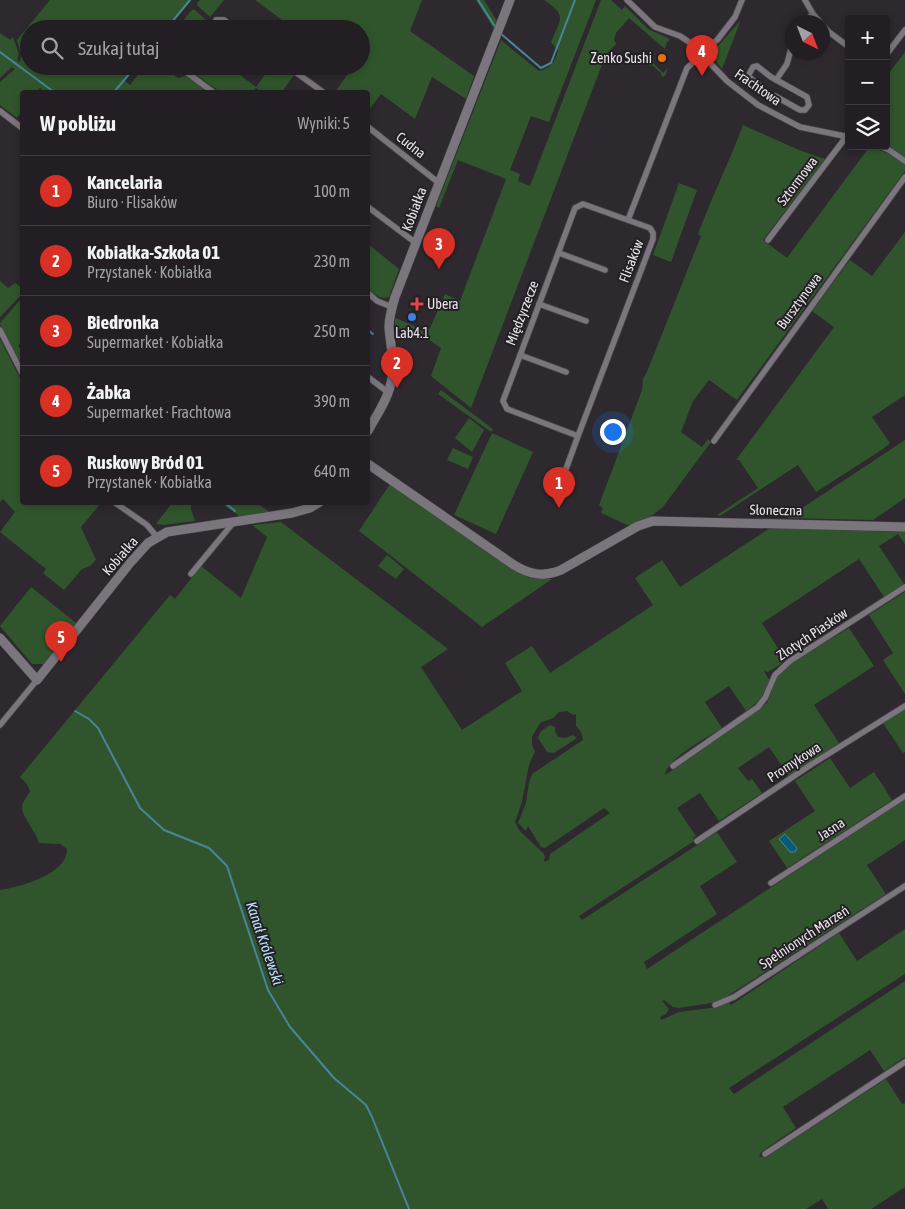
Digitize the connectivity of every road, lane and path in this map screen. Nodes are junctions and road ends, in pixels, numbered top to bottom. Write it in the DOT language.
graph roads {
  1 [pos="510,0"];
  2 [pos="627,0"];
  3 [pos="742,0"];
  4 [pos="805,0"];
  5 [pos="813,14"];
  6 [pos="216,20"];
  7 [pos="224,20"];
  8 [pos="905,30"];
  9 [pos="830,33"];
  10 [pos="845,44"];
  11 [pos="890,50"];
  12 [pos="701,54"];
  13 [pos="788,60"];
  14 [pos="190,75"];
  15 [pos="299,75"];
  16 [pos="776,80"];
  17 [pos="762,88"];
  18 [pos="210,90"];
  19 [pos="320,90"];
  20 [pos="775,96"];
  21 [pos="0,111"];
  22 [pos="20,126"];
  23 [pos="370,129"];
  24 [pos="845,137"];
  25 [pos="889,150"];
  26 [pos="905,161"];
  27 [pos="905,178"];
  28 [pos="439,183"];
  29 [pos="370,210"];
  30 [pos="628,220"];
  31 [pos="768,240"];
  32 [pos="416,244"];
  33 [pos="559,253"];
  34 [pos="605,270"];
  35 [pos="370,295"];
  36 [pos="539,304"];
  37 [pos="392,307"];
  38 [pos="586,321"];
  39 [pos="0,330"];
  40 [pos="520,355"];
  41 [pos="20,369"];
  42 [pos="566,372"];
  43 [pos="370,379"];
  44 [pos="388,393"];
  45 [pos="370,427"];
  46 [pos="578,436"];
  47 [pos="714,440"];
  48 [pos="370,465"];
  49 [pos="566,468"];
  50 [pos="118,505"];
  51 [pos="315,505"];
  52 [pos="233,523"];
  53 [pos="905,527"];
  54 [pos="156,537"];
  55 [pos="191,574"];
  56 [pos="905,587"];
  57 [pos="0,638"];
  58 [pos="37,680"];
  59 [pos="905,706"];
  60 [pos="0,725"];
  61 [pos="673,766"];
  62 [pos="905,796"];
  63 [pos="697,841"];
  64 [pos="771,883"];
  65 [pos="905,886"];
  66 [pos="715,1005"];
  67 [pos="905,1062"];
  68 [pos="765,1154"];
  1 -- 28 [label="street, Kobiałka"];
  2 -- 12 [label="street, Frachtowa"];
  3 -- 12 [label="street, Flisaków"];
  4 -- 5 [label="street"];
  6 -- 7 [label="street"];
  8 -- 11 [label="street"];
  9 -- 10 [label="street"];
  12 -- 24 [label="street, Frachtowa"];
  12 -- 30 [label="street, Flisaków"];
  13 -- 16 [label="street"];
  14 -- 18 [label="street"];
  15 -- 19 [label="street"];
  16 -- 17 [label="street"];
  16 -- 20 [label="street"];
  21 -- 22 [label="street"];
  23 -- 28 [label="street, Cudna"];
  24 -- 31 [label="street, Sztormowa"];
  25 -- 26 [label="street"];
  27 -- 47 [label="street, Bursztynowa"];
  28 -- 32 [label="street, Kobiałka"];
  29 -- 32 [label="street"];
  30 -- 33 [label="street, Międzyrzecze"];
  30 -- 46 [label="street, Flisaków"];
  32 -- 37 [label="street, Kobiałka"];
  33 -- 34 [label="street"];
  33 -- 36 [label="street, Międzyrzecze"];
  35 -- 37 [label="street"];
  36 -- 38 [label="street"];
  36 -- 40 [label="street, Międzyrzecze"];
  37 -- 44 [label="street, Kobiałka"];
  39 -- 41 [label="street"];
  40 -- 42 [label="street"];
  40 -- 46 [label="street, Międzyrzecze"];
  43 -- 44 [label="street"];
  44 -- 45 [label="street, Kobiałka"];
  46 -- 49 [label="street, Flisaków"];
  48 -- 53 [label="street, Słoneczna"];
  50 -- 54 [label="street"];
  51 -- 52 [label="street, Kobiałka"];
  52 -- 54 [label="street, Kobiałka"];
  52 -- 55 [label="street"];
  54 -- 58 [label="street, Kobiałka"];
  56 -- 61 [label="street, Złotych Piasków"];
  57 -- 58 [label="street"];
  58 -- 60 [label="street, Kobiałka"];
  59 -- 63 [label="street, Promykowa"];
  62 -- 64 [label="street, Jasna"];
  65 -- 66 [label="street, Spełnionych Marzeń"];
  67 -- 68 [label="street"];
}
